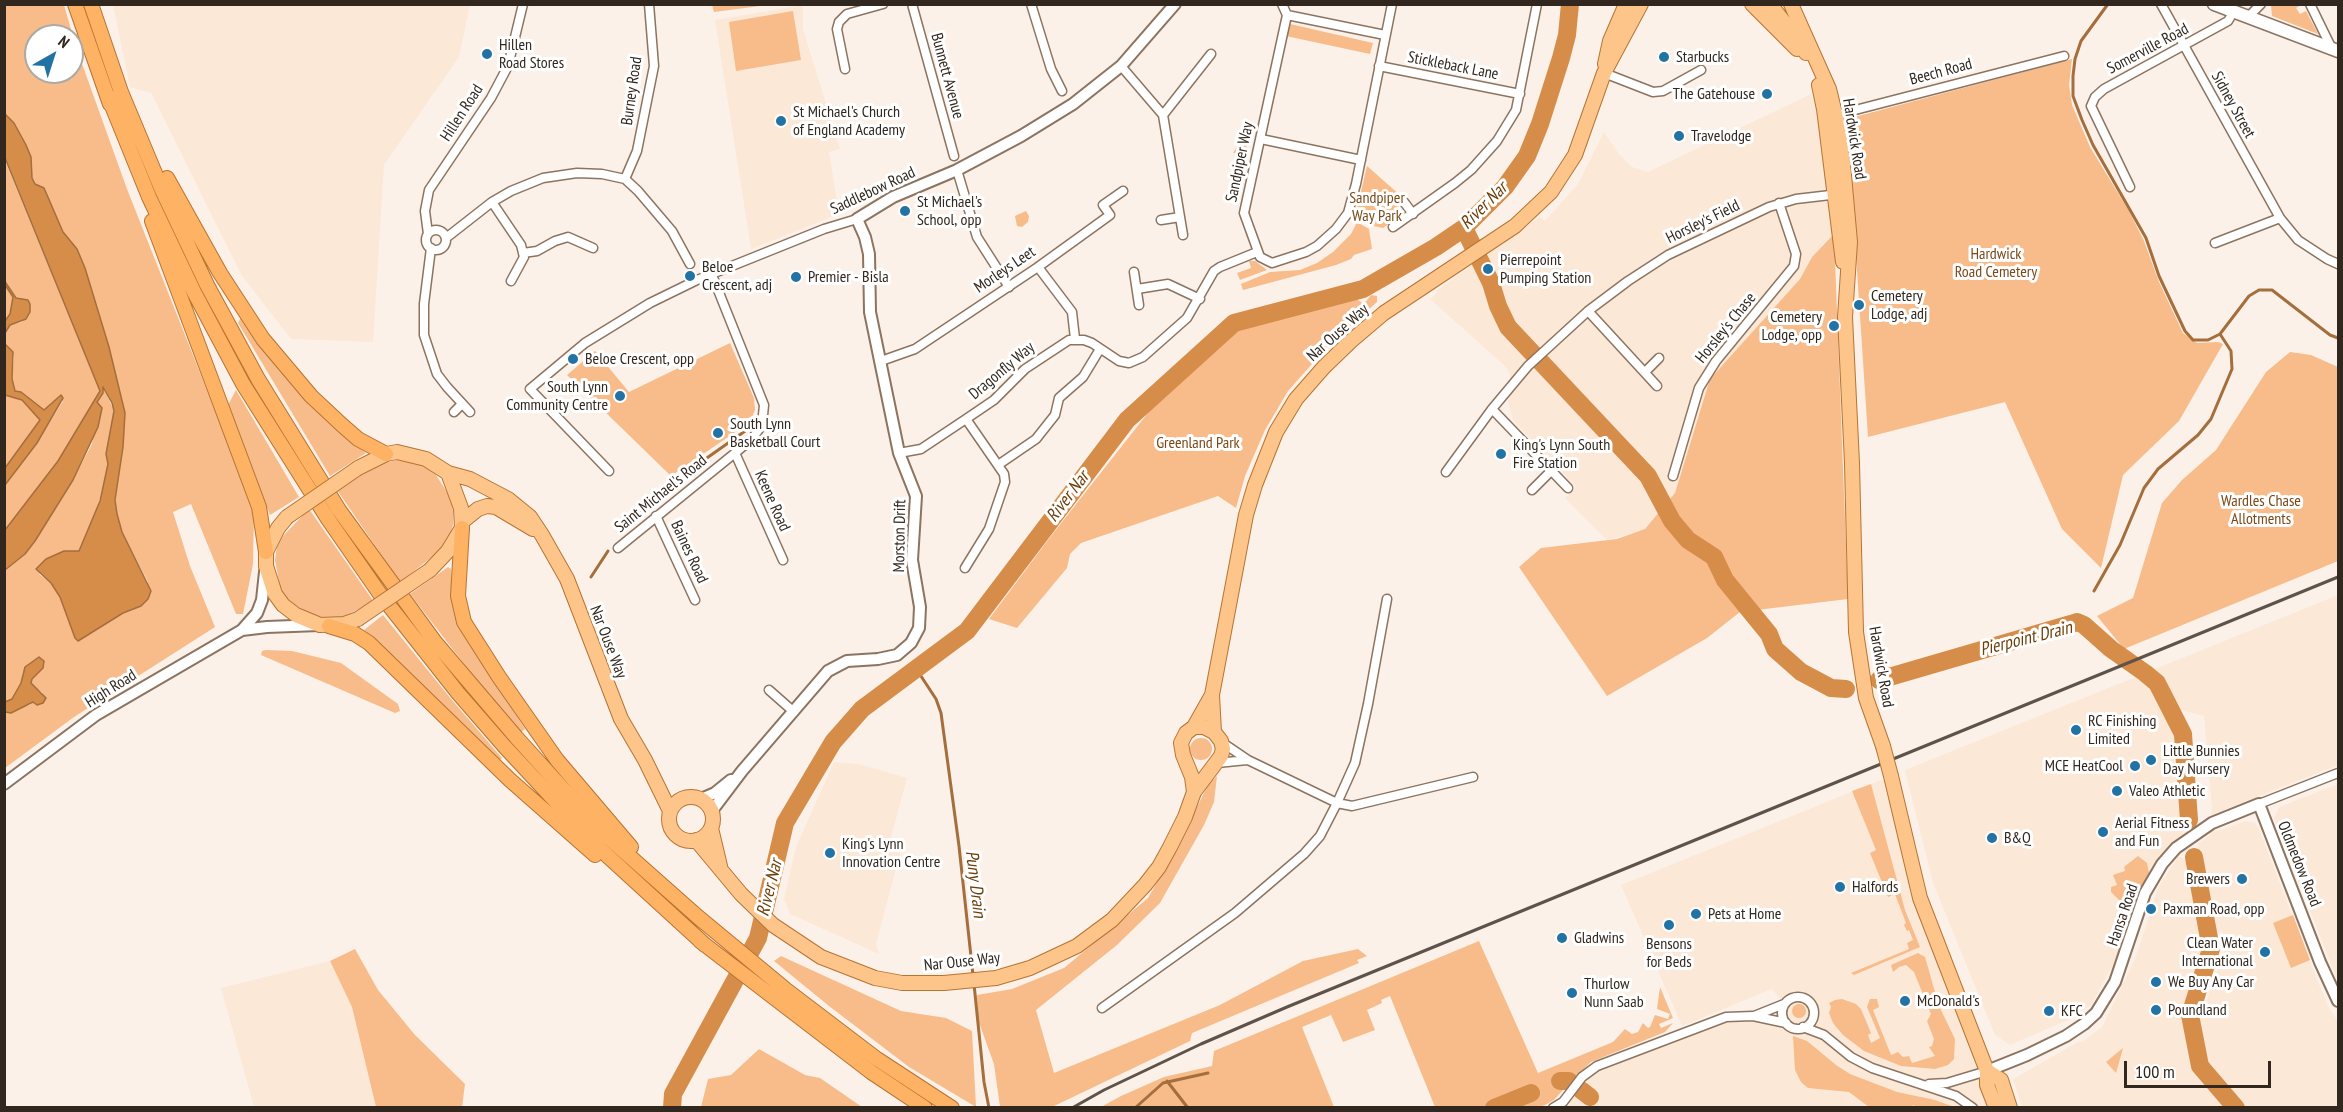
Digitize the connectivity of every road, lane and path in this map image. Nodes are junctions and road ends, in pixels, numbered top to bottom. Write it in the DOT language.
graph roads {
  1 [pos="75,4"];
  2 [pos="91,4"];
  3 [pos="523,4"];
  4 [pos="649,4"];
  5 [pos="883,4"];
  6 [pos="912,4"];
  7 [pos="1031,4"];
  8 [pos="1175,4"];
  9 [pos="1282,4"];
  10 [pos="1392,4"];
  11 [pos="1537,4"];
  12 [pos="1626,4"];
  13 [pos="1641,4"];
  14 [pos="1752,4"];
  15 [pos="1770,4"];
  16 [pos="1791,4"];
  17 [pos="2161,4"];
  18 [pos="2214,4"];
  19 [pos="2261,4"];
  20 [pos="2310,4"];
  21 [pos="855,8"];
  22 [pos="2234,11"];
  23 [pos="1287,15"];
  24 [pos="2248,17"];
  25 [pos="1385,34"];
  26 [pos="2184,47"];
  27 [pos="2335,50"];
  28 [pos="1211,54"];
  29 [pos="2064,56"];
  30 [pos="1121,66"];
  31 [pos="1379,66"];
  32 [pos="845,69"];
  33 [pos="1701,70"];
  34 [pos="1814,70"];
  35 [pos="1605,73"];
  36 [pos="1062,91"];
  37 [pos="114,94"];
  38 [pos="1520,94"];
  39 [pos="1163,115"];
  40 [pos="1831,116"];
  41 [pos="1261,139"];
  42 [pos="954,156"];
  43 [pos="1361,160"];
  44 [pos="957,170"];
  45 [pos="625,179"];
  46 [pos="2130,187"];
  47 [pos="1123,191"];
  48 [pos="1840,194"];
  49 [pos="492,202"];
  50 [pos="1404,202"];
  51 [pos="1779,203"];
  52 [pos="1413,214"];
  53 [pos="1180,217"];
  54 [pos="2280,218"];
  55 [pos="857,219"];
  56 [pos="1161,220"];
  57 [pos="1393,227"];
  58 [pos="428,234"];
  59 [pos="1183,235"];
  60 [pos="446,238"];
  61 [pos="2215,243"];
  62 [pos="431,248"];
  63 [pos="592,248"];
  64 [pos="1257,252"];
  65 [pos="523,253"];
  66 [pos="690,264"];
  67 [pos="2338,264"];
  68 [pos="1038,267"];
  69 [pos="1134,272"];
  70 [pos="712,275"];
  71 [pos="511,281"];
  72 [pos="1009,287"];
  73 [pos="1137,289"];
  74 [pos="1200,299"];
  75 [pos="1139,305"];
  76 [pos="1588,311"];
  77 [pos="1075,339"];
  78 [pos="1100,349"];
  79 [pos="1659,358"];
  80 [pos="881,361"];
  81 [pos="1645,372"];
  82 [pos="1657,386"];
  83 [pos="462,404"];
  84 [pos="1492,409"];
  85 [pos="453,412"];
  86 [pos="470,412"];
  87 [pos="966,419"];
  88 [pos="735,453"];
  89 [pos="899,453"];
  90 [pos="386,454"];
  91 [pos="998,465"];
  92 [pos="609,471"];
  93 [pos="1551,471"];
  94 [pos="1446,472"];
  95 [pos="448,473"];
  96 [pos="1673,476"];
  97 [pos="1568,488"];
  98 [pos="1532,490"];
  99 [pos="656,516"];
  100 [pos="463,524"];
  101 [pos="542,535"];
  102 [pos="618,548"];
  103 [pos="266,559"];
  104 [pos="783,560"];
  105 [pos="965,568"];
  106 [pos="1387,599"];
  107 [pos="695,600"];
  108 [pos="325,626"];
  109 [pos="237,632"];
  110 [pos="769,690"];
  111 [pos="1212,695"];
  112 [pos="794,712"];
  113 [pos="1194,727"];
  114 [pos="1217,736"];
  115 [pos="645,760"];
  116 [pos="1248,760"];
  117 [pos="1189,764"];
  118 [pos="1213,766"];
  119 [pos="742,771"];
  120 [pos="2338,773"];
  121 [pos="1473,777"];
  122 [pos="4,784"];
  123 [pos="1194,792"];
  124 [pos="684,798"];
  125 [pos="701,799"];
  126 [pos="1337,803"];
  127 [pos="2259,804"];
  128 [pos="670,812"];
  129 [pos="711,812"];
  130 [pos="711,828"];
  131 [pos="696,840"];
  132 [pos="721,870"];
  133 [pos="698,917"];
  134 [pos="705,945"];
  135 [pos="2338,1001"];
  136 [pos="1784,1004"];
  137 [pos="1102,1008"];
  138 [pos="1813,1014"];
  139 [pos="1754,1016"];
  140 [pos="1786,1023"];
  141 [pos="1803,1027"];
  142 [pos="1824,1035"];
  143 [pos="1987,1071"];
  144 [pos="1893,1076"];
  145 [pos="929,1102"];
  146 [pos="952,1107"];
  147 [pos="1553,1107"];
  148 [pos="1973,1107"];
  149 [pos="1996,1107"];
  150 [pos="2010,1107"];
  1 -- 37 [label="highway"];
  2 -- 37 [label="highway"];
  3 -- 58 [label="street, Hillen Road"];
  4 -- 45 [label="street, Burney Road"];
  5 -- 21 [label="street"];
  6 -- 42 [label="street, Bunnett Avenue"];
  7 -- 36 [label="street"];
  8 -- 30 [label="street, Saddlebow Road"];
  9 -- 23 [label="street"];
  10 -- 25 [label="street"];
  11 -- 38 [label="street"];
  12 -- 35 [label="main road, Nar Ouse Way"];
  13 -- 35 [label="main road, Nar Ouse Way"];
  14 -- 34 [label="main road, Hardwick Road"];
  15 -- 34 [label="main road, Hardwick Road"];
  16 -- 40 [label="main road, Hardwick Road"];
  17 -- 26 [label="street, Sidney Street"];
  18 -- 22 [label="main road"];
  19 -- 24 [label="street"];
  20 -- 27 [label="street"];
  21 -- 32 [label="street"];
  22 -- 24 [label="main road"];
  22 -- 26 [label="street, Somerville Road"];
  23 -- 25 [label="street"];
  23 -- 41 [label="street, Sandpiper Way"];
  24 -- 27 [label="main road"];
  25 -- 31 [label="street"];
  26 -- 46 [label="street, Somerville Road"];
  26 -- 54 [label="street, Sidney Street"];
  28 -- 39 [label="street"];
  29 -- 40 [label="street, Beech Road"];
  30 -- 39 [label="street"];
  30 -- 44 [label="street, Saddlebow Road"];
  31 -- 38 [label="street, Stickleback Lane"];
  31 -- 43 [label="street"];
  33 -- 35 [label="street"];
  34 -- 40 [label="main road, Hardwick Road"];
  35 -- 111 [label="main road, Nar Ouse Way"];
  37 -- 90 [label="highway"];
  37 -- 103 [label="highway"];
  37 -- 133 [label="highway"];
  37 -- 134 [label="highway"];
  38 -- 52 [label="street"];
  39 -- 53 [label="street"];
  40 -- 48 [label="main road, Hardwick Road"];
  41 -- 43 [label="street"];
  41 -- 64 [label="street, Sandpiper Way"];
  43 -- 64 [label="street"];
  44 -- 55 [label="street, Saddlebow Road"];
  44 -- 72 [label="street"];
  45 -- 49 [label="street"];
  45 -- 66 [label="street"];
  47 -- 68 [label="street, Morleys Leet"];
  48 -- 51 [label="street, Horsley's Field"];
  48 -- 143 [label="main road, Hardwick Road, bridge"];
  49 -- 60 [label="street"];
  49 -- 65 [label="street"];
  50 -- 52 [label="street"];
  51 -- 76 [label="street, Horsley's Field"];
  51 -- 96 [label="street, Horsley's Chase"];
  52 -- 57 [label="street"];
  53 -- 56 [label="street"];
  53 -- 59 [label="street"];
  54 -- 61 [label="street"];
  54 -- 67 [label="street, Sidney Street"];
  55 -- 70 [label="street, Saddlebow Road"];
  55 -- 80 [label="street, Morston Drift"];
  58 -- 60 [label="street"];
  58 -- 62 [label="street, Hillen Road"];
  60 -- 62 [label="street"];
  62 -- 83 [label="street, Hillen Road"];
  63 -- 65 [label="street"];
  64 -- 74 [label="street"];
  65 -- 71 [label="street"];
  68 -- 72 [label="street, Morleys Leet"];
  68 -- 77 [label="street"];
  69 -- 73 [label="street"];
  70 -- 88 [label="street, Saint Michael's Road"];
  70 -- 92 [label="street, Saddlebow Road"];
  72 -- 80 [label="street, Morleys Leet"];
  73 -- 74 [label="street"];
  73 -- 75 [label="street"];
  74 -- 78 [label="street"];
  76 -- 81 [label="street"];
  76 -- 84 [label="street, Horsley's Field"];
  77 -- 78 [label="street"];
  77 -- 87 [label="street, Dragonfly Way"];
  78 -- 91 [label="street"];
  79 -- 81 [label="street"];
  80 -- 89 [label="street, Morston Drift"];
  81 -- 82 [label="street"];
  83 -- 85 [label="street"];
  83 -- 86 [label="street, Hillen Road"];
  84 -- 93 [label="street"];
  84 -- 94 [label="street, Horsley's Field"];
  87 -- 89 [label="street, Dragonfly Way"];
  87 -- 91 [label="street"];
  88 -- 99 [label="street, Saint Michael's Road"];
  88 -- 104 [label="street, Keene Road"];
  89 -- 112 [label="street, Morston Drift"];
  90 -- 95 [label="main road"];
  90 -- 103 [label="main road, bridge"];
  91 -- 105 [label="street"];
  93 -- 97 [label="street"];
  93 -- 98 [label="street"];
  95 -- 100 [label="main road"];
  95 -- 101 [label="main road, Nar Ouse Way"];
  99 -- 102 [label="street, Saint Michael's Road"];
  99 -- 107 [label="street, Baines Road"];
  100 -- 101 [label="main road, Nar Ouse Way"];
  100 -- 108 [label="main road, bridge"];
  100 -- 133 [label="highway"];
  101 -- 115 [label="main road, Nar Ouse Way"];
  103 -- 108 [label="main road"];
  103 -- 109 [label="street, High Road"];
  106 -- 126 [label="street"];
  108 -- 109 [label="street, High Road"];
  108 -- 134 [label="highway"];
  109 -- 122 [label="street, High Road"];
  110 -- 112 [label="street"];
  111 -- 113 [label="main road, Nar Ouse Way"];
  111 -- 114 [label="main road, Nar Ouse Way"];
  112 -- 119 [label="street, Morston Drift"];
  113 -- 114 [label="main road"];
  113 -- 117 [label="main road, Nar Ouse Way"];
  114 -- 116 [label="street"];
  114 -- 118 [label="main road, Nar Ouse Way"];
  115 -- 124 [label="main road, Nar Ouse Way"];
  115 -- 128 [label="main road, Nar Ouse Way"];
  116 -- 118 [label="street"];
  116 -- 126 [label="street"];
  117 -- 118 [label="main road"];
  117 -- 123 [label="main road, Nar Ouse Way"];
  118 -- 123 [label="main road, Nar Ouse Way"];
  119 -- 125 [label="street, Morston Drift"];
  119 -- 129 [label="street, Morston Drift"];
  120 -- 127 [label="street, Hansa Road"];
  121 -- 126 [label="street"];
  123 -- 132 [label="main road, Nar Ouse Way"];
  124 -- 125 [label="main road"];
  124 -- 128 [label="main road"];
  125 -- 129 [label="main road"];
  126 -- 137 [label="street"];
  127 -- 135 [label="street, Oldmedow Road"];
  127 -- 143 [label="street, Hansa Road"];
  128 -- 131 [label="main road"];
  129 -- 130 [label="main road"];
  130 -- 131 [label="main road"];
  130 -- 132 [label="main road, Nar Ouse Way"];
  131 -- 132 [label="main road, Nar Ouse Way"];
  133 -- 145 [label="highway"];
  134 -- 145 [label="highway"];
  136 -- 138 [label="street"];
  136 -- 139 [label="street"];
  136 -- 140 [label="street"];
  138 -- 141 [label="street"];
  138 -- 142 [label="street"];
  139 -- 140 [label="street"];
  139 -- 147 [label="street"];
  140 -- 141 [label="street"];
  141 -- 142 [label="street"];
  142 -- 144 [label="street"];
  143 -- 144 [label="street"];
  143 -- 149 [label="main road, Hardwick Road"];
  143 -- 150 [label="main road, Hardwick Road"];
  144 -- 148 [label="street"];
  145 -- 146 [label="highway"];
}
